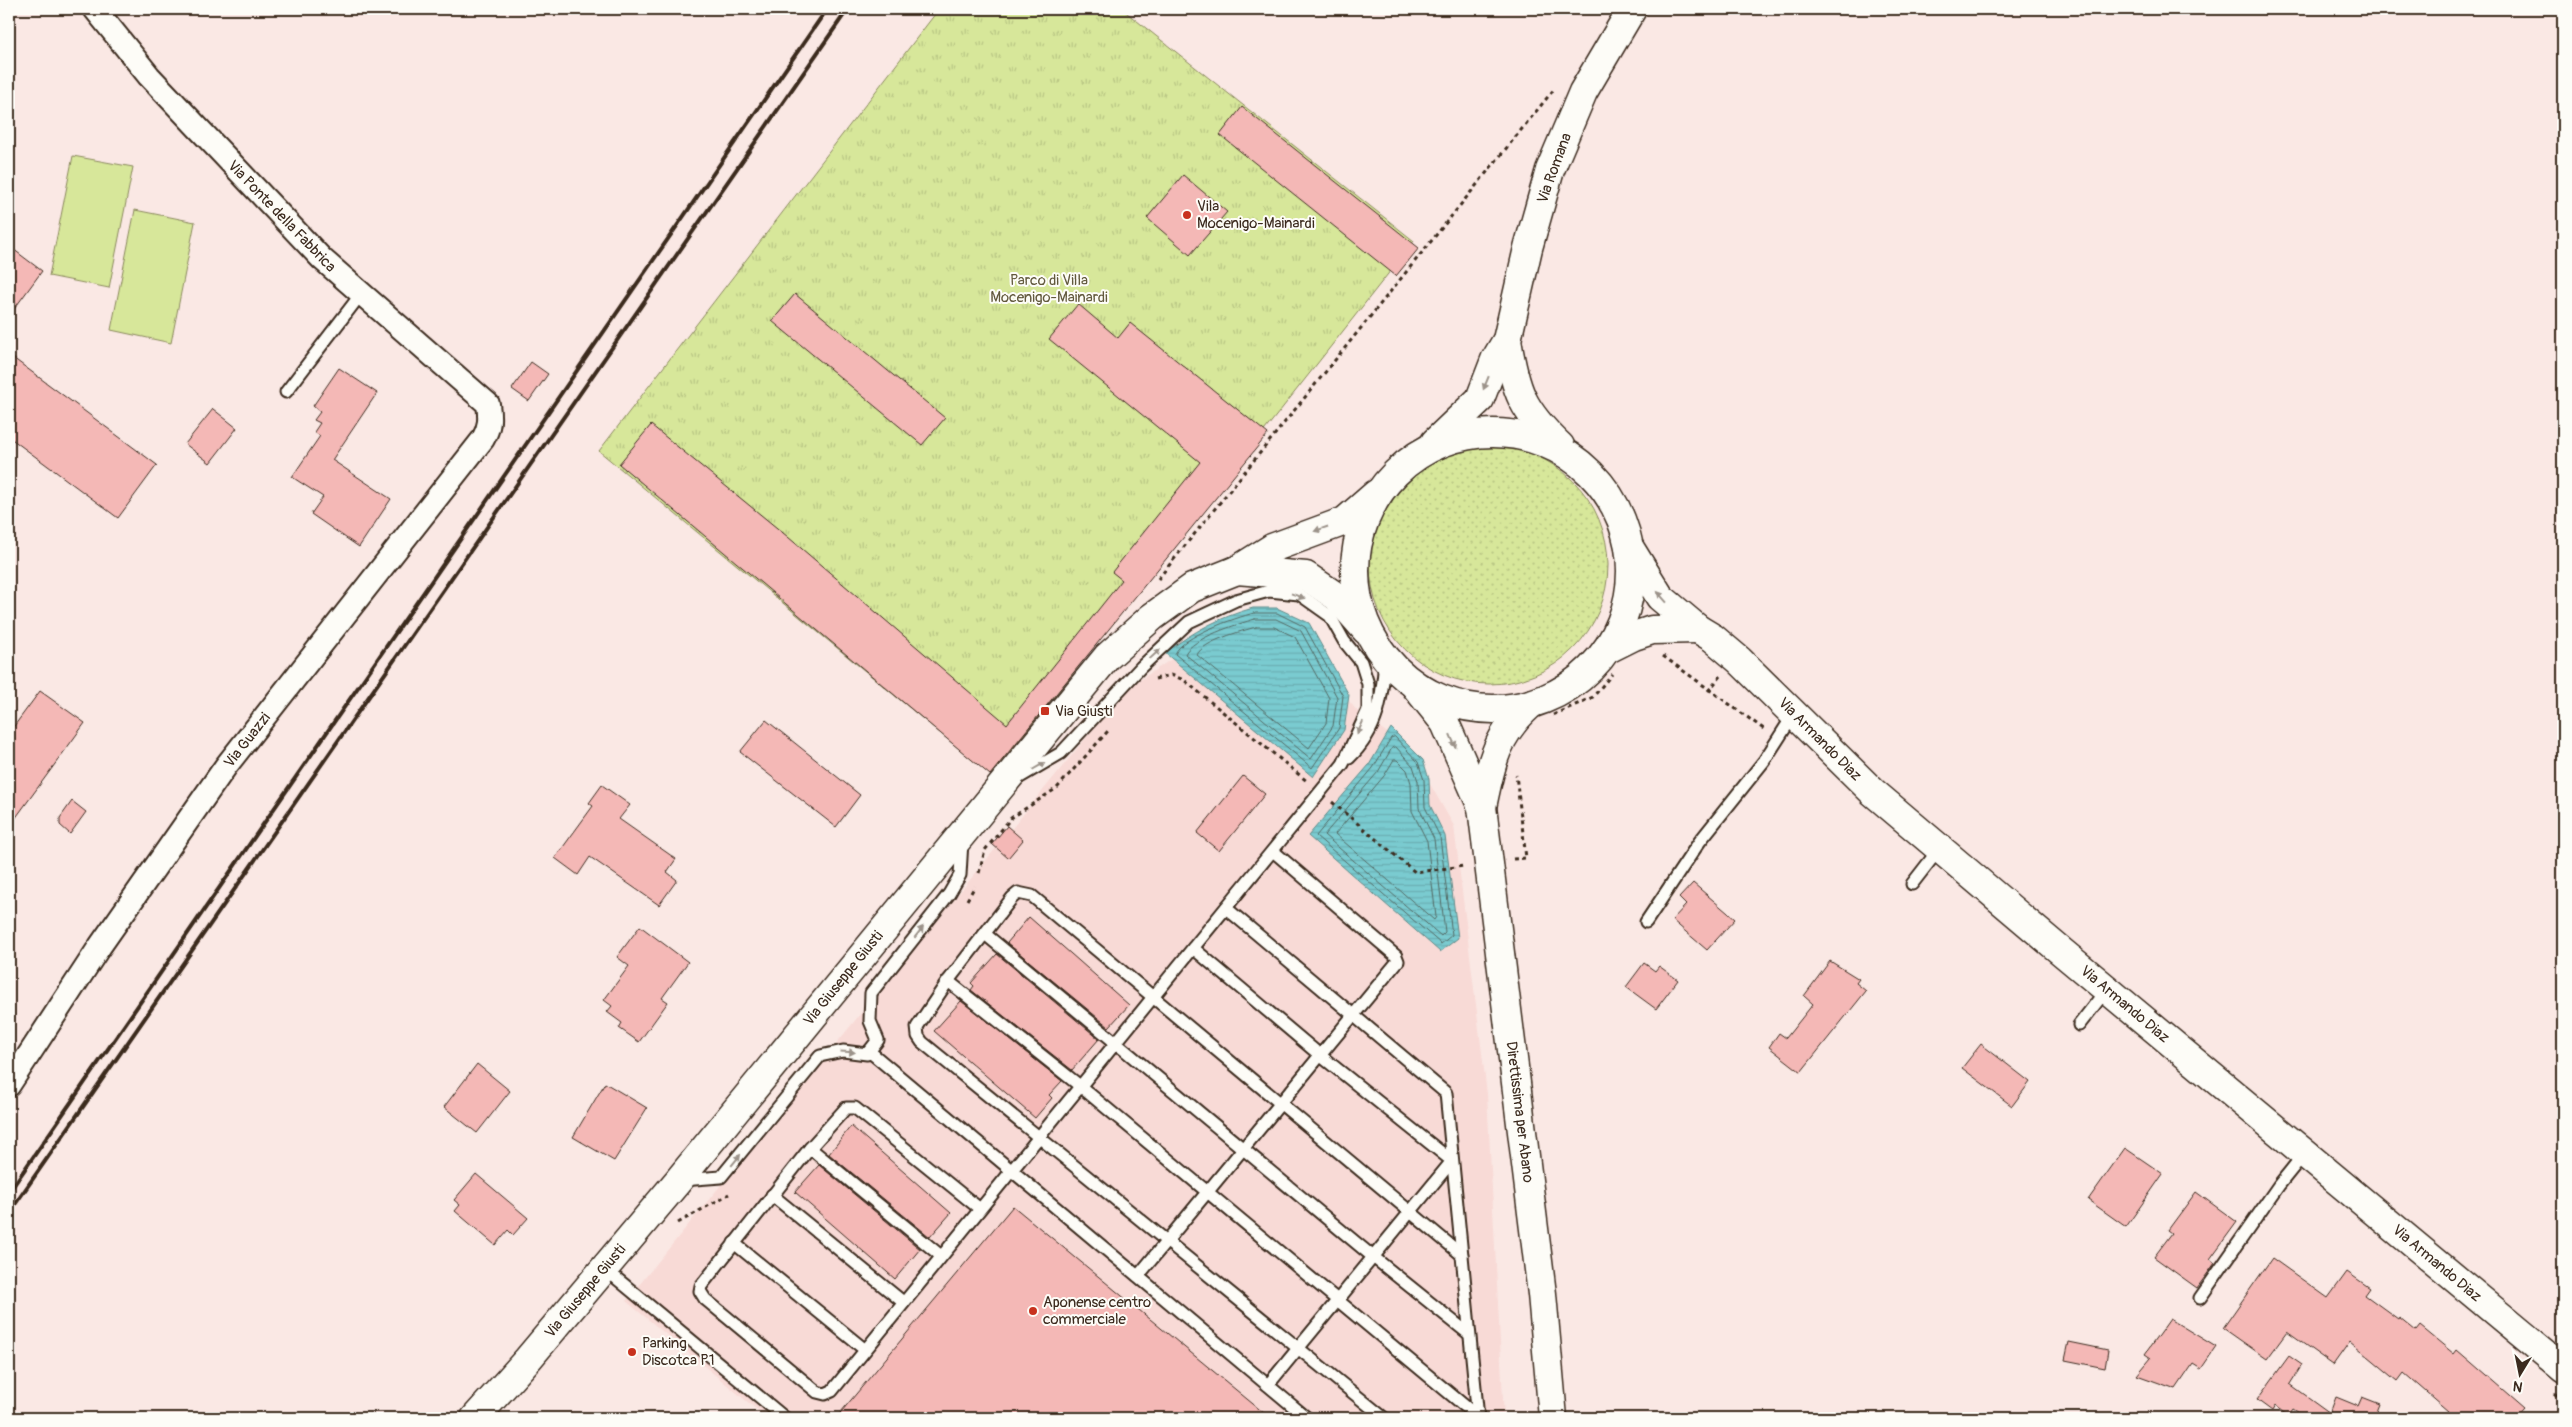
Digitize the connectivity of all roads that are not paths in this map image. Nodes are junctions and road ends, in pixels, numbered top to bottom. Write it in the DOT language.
graph roads {
  1 [pos="95,9"];
  2 [pos="1632,9"];
  3 [pos="361,294"];
  4 [pos="1508,340"];
  5 [pos="286,392"];
  6 [pos="488,404"];
  7 [pos="1429,447"];
  8 [pos="1566,452"];
  9 [pos="1376,494"];
  10 [pos="1631,550"];
  11 [pos="1237,570"];
  12 [pos="1698,629"];
  13 [pos="1366,630"];
  14 [pos="1612,659"];
  15 [pos="1385,660"];
  16 [pos="1416,686"];
  17 [pos="1541,710"];
  18 [pos="1794,714"];
  19 [pos="1343,764"];
  20 [pos="997,790"];
  21 [pos="1482,807"];
  22 [pos="963,831"];
  23 [pos="1940,848"];
  24 [pos="1273,851"];
  25 [pos="1912,884"];
  26 [pos="1226,908"];
  27 [pos="1646,922"];
  28 [pos="985,934"];
  29 [pos="1194,948"];
  30 [pos="948,981"];
  31 [pos="2107,989"];
  32 [pos="1153,998"];
  33 [pos="1353,1015"];
  34 [pos="2079,1025"];
  35 [pos="1116,1043"];
  36 [pos="869,1051"];
  37 [pos="1320,1056"];
  38 [pos="9,1086"];
  39 [pos="1080,1086"];
  40 [pos="1280,1103"];
  41 [pos="1039,1136"];
  42 [pos="810,1148"];
  43 [pos="1242,1148"];
  44 [pos="2305,1153"];
  45 [pos="1452,1161"];
  46 [pos="1012,1170"];
  47 [pos="678,1181"];
  48 [pos="1206,1193"];
  49 [pos="772,1195"];
  50 [pos="980,1209"];
  51 [pos="1409,1211"];
  52 [pos="1166,1242"];
  53 [pos="734,1243"];
  54 [pos="1462,1255"];
  55 [pos="941,1256"];
  56 [pos="1372,1256"];
  57 [pos="604,1268"];
  58 [pos="1138,1276"];
  59 [pos="2200,1298"];
  60 [pos="1336,1301"];
  61 [pos="903,1302"];
  62 [pos="1470,1334"];
  63 [pos="1298,1348"];
  64 [pos="864,1349"];
  65 [pos="2563,1368"];
  66 [pos="1268,1385"];
  67 [pos="475,1418"];
  68 [pos="785,1418"];
  69 [pos="1307,1418"];
  70 [pos="1384,1418"];
  71 [pos="1478,1418"];
  72 [pos="1553,1418"];
  1 -- 3 [label="street, Via Ponte della Fabbrica"];
  2 -- 4 [label="main road, Via Romana"];
  3 -- 5 [label="lane"];
  3 -- 6 [label="street, Via Ponte della Fabbrica"];
  4 -- 7 [label="main road, Via Romana, one-way"];
  4 -- 8 [label="main road, Via Romana"];
  6 -- 38 [label="street, Via Guazzi"];
  7 -- 8 [label="main road"];
  7 -- 9 [label="main road"];
  8 -- 10 [label="main road"];
  9 -- 11 [label="main road, Via Giuseppe Giusti, one-way"];
  9 -- 13 [label="main road"];
  12 -- 10 [label="main road, Via Armando Diaz, one-way"];
  10 -- 14 [label="main road"];
  11 -- 13 [label="main road, Via Giuseppe Giusti"];
  11 -- 20 [label="main road, Via Giuseppe Giusti"];
  12 -- 14 [label="main road"];
  12 -- 18 [label="main road, Via Armando Diaz"];
  13 -- 15 [label="main road"];
  14 -- 17 [label="main road"];
  15 -- 16 [label="main road"];
  15 -- 19 [label="lane"];
  16 -- 17 [label="main road"];
  16 -- 21 [label="main road, Direttissima per Abano, one-way"];
  17 -- 21 [label="main road, Direttissima per Abano"];
  18 -- 23 [label="main road, Via Armando Diaz"];
  18 -- 27 [label="lane"];
  20 -- 19 [label="lane, one-way"];
  19 -- 24 [label="lane"];
  20 -- 22 [label="main road, Via Giuseppe Giusti"];
  21 -- 72 [label="main road, Direttissima per Abano"];
  36 -- 22 [label="lane, one-way"];
  22 -- 47 [label="main road, Via Giuseppe Giusti"];
  23 -- 25 [label="lane"];
  23 -- 31 [label="main road, Via Armando Diaz"];
  24 -- 26 [label="lane"];
  24 -- 33 [label="lane"];
  26 -- 29 [label="lane"];
  26 -- 33 [label="lane"];
  28 -- 30 [label="lane"];
  28 -- 32 [label="lane"];
  28 -- 35 [label="lane"];
  29 -- 32 [label="lane"];
  29 -- 37 [label="lane"];
  30 -- 39 [label="lane"];
  30 -- 41 [label="lane"];
  31 -- 34 [label="lane"];
  31 -- 44 [label="main road, Via Armando Diaz"];
  32 -- 35 [label="lane"];
  32 -- 40 [label="lane"];
  33 -- 37 [label="lane"];
  33 -- 45 [label="lane"];
  35 -- 39 [label="lane"];
  35 -- 43 [label="lane"];
  36 -- 46 [label="lane"];
  47 -- 36 [label="lane, one-way"];
  37 -- 40 [label="lane"];
  37 -- 45 [label="lane"];
  39 -- 41 [label="lane"];
  39 -- 48 [label="lane"];
  40 -- 43 [label="lane"];
  40 -- 51 [label="lane"];
  41 -- 46 [label="lane"];
  41 -- 52 [label="lane"];
  42 -- 49 [label="lane"];
  42 -- 50 [label="lane"];
  42 -- 55 [label="lane"];
  43 -- 48 [label="lane"];
  43 -- 56 [label="lane"];
  44 -- 59 [label="lane"];
  44 -- 65 [label="main road, Via Armando Diaz"];
  45 -- 51 [label="lane"];
  45 -- 54 [label="lane"];
  46 -- 50 [label="lane"];
  46 -- 58 [label="lane"];
  47 -- 57 [label="main road, Via Giuseppe Giusti"];
  48 -- 52 [label="lane"];
  48 -- 60 [label="lane"];
  49 -- 53 [label="lane"];
  49 -- 61 [label="lane"];
  50 -- 55 [label="lane"];
  51 -- 54 [label="lane"];
  51 -- 56 [label="lane"];
  52 -- 58 [label="lane"];
  52 -- 63 [label="lane"];
  53 -- 64 [label="lane"];
  53 -- 64 [label="lane"];
  54 -- 62 [label="lane"];
  55 -- 61 [label="lane"];
  56 -- 60 [label="lane"];
  56 -- 62 [label="lane"];
  57 -- 67 [label="main road, Via Giuseppe Giusti"];
  57 -- 68 [label="lane"];
  58 -- 66 [label="lane"];
  60 -- 63 [label="lane"];
  60 -- 71 [label="lane"];
  61 -- 64 [label="lane"];
  62 -- 71 [label="lane"];
  63 -- 66 [label="lane"];
  63 -- 70 [label="lane"];
  66 -- 69 [label="lane"];
}
